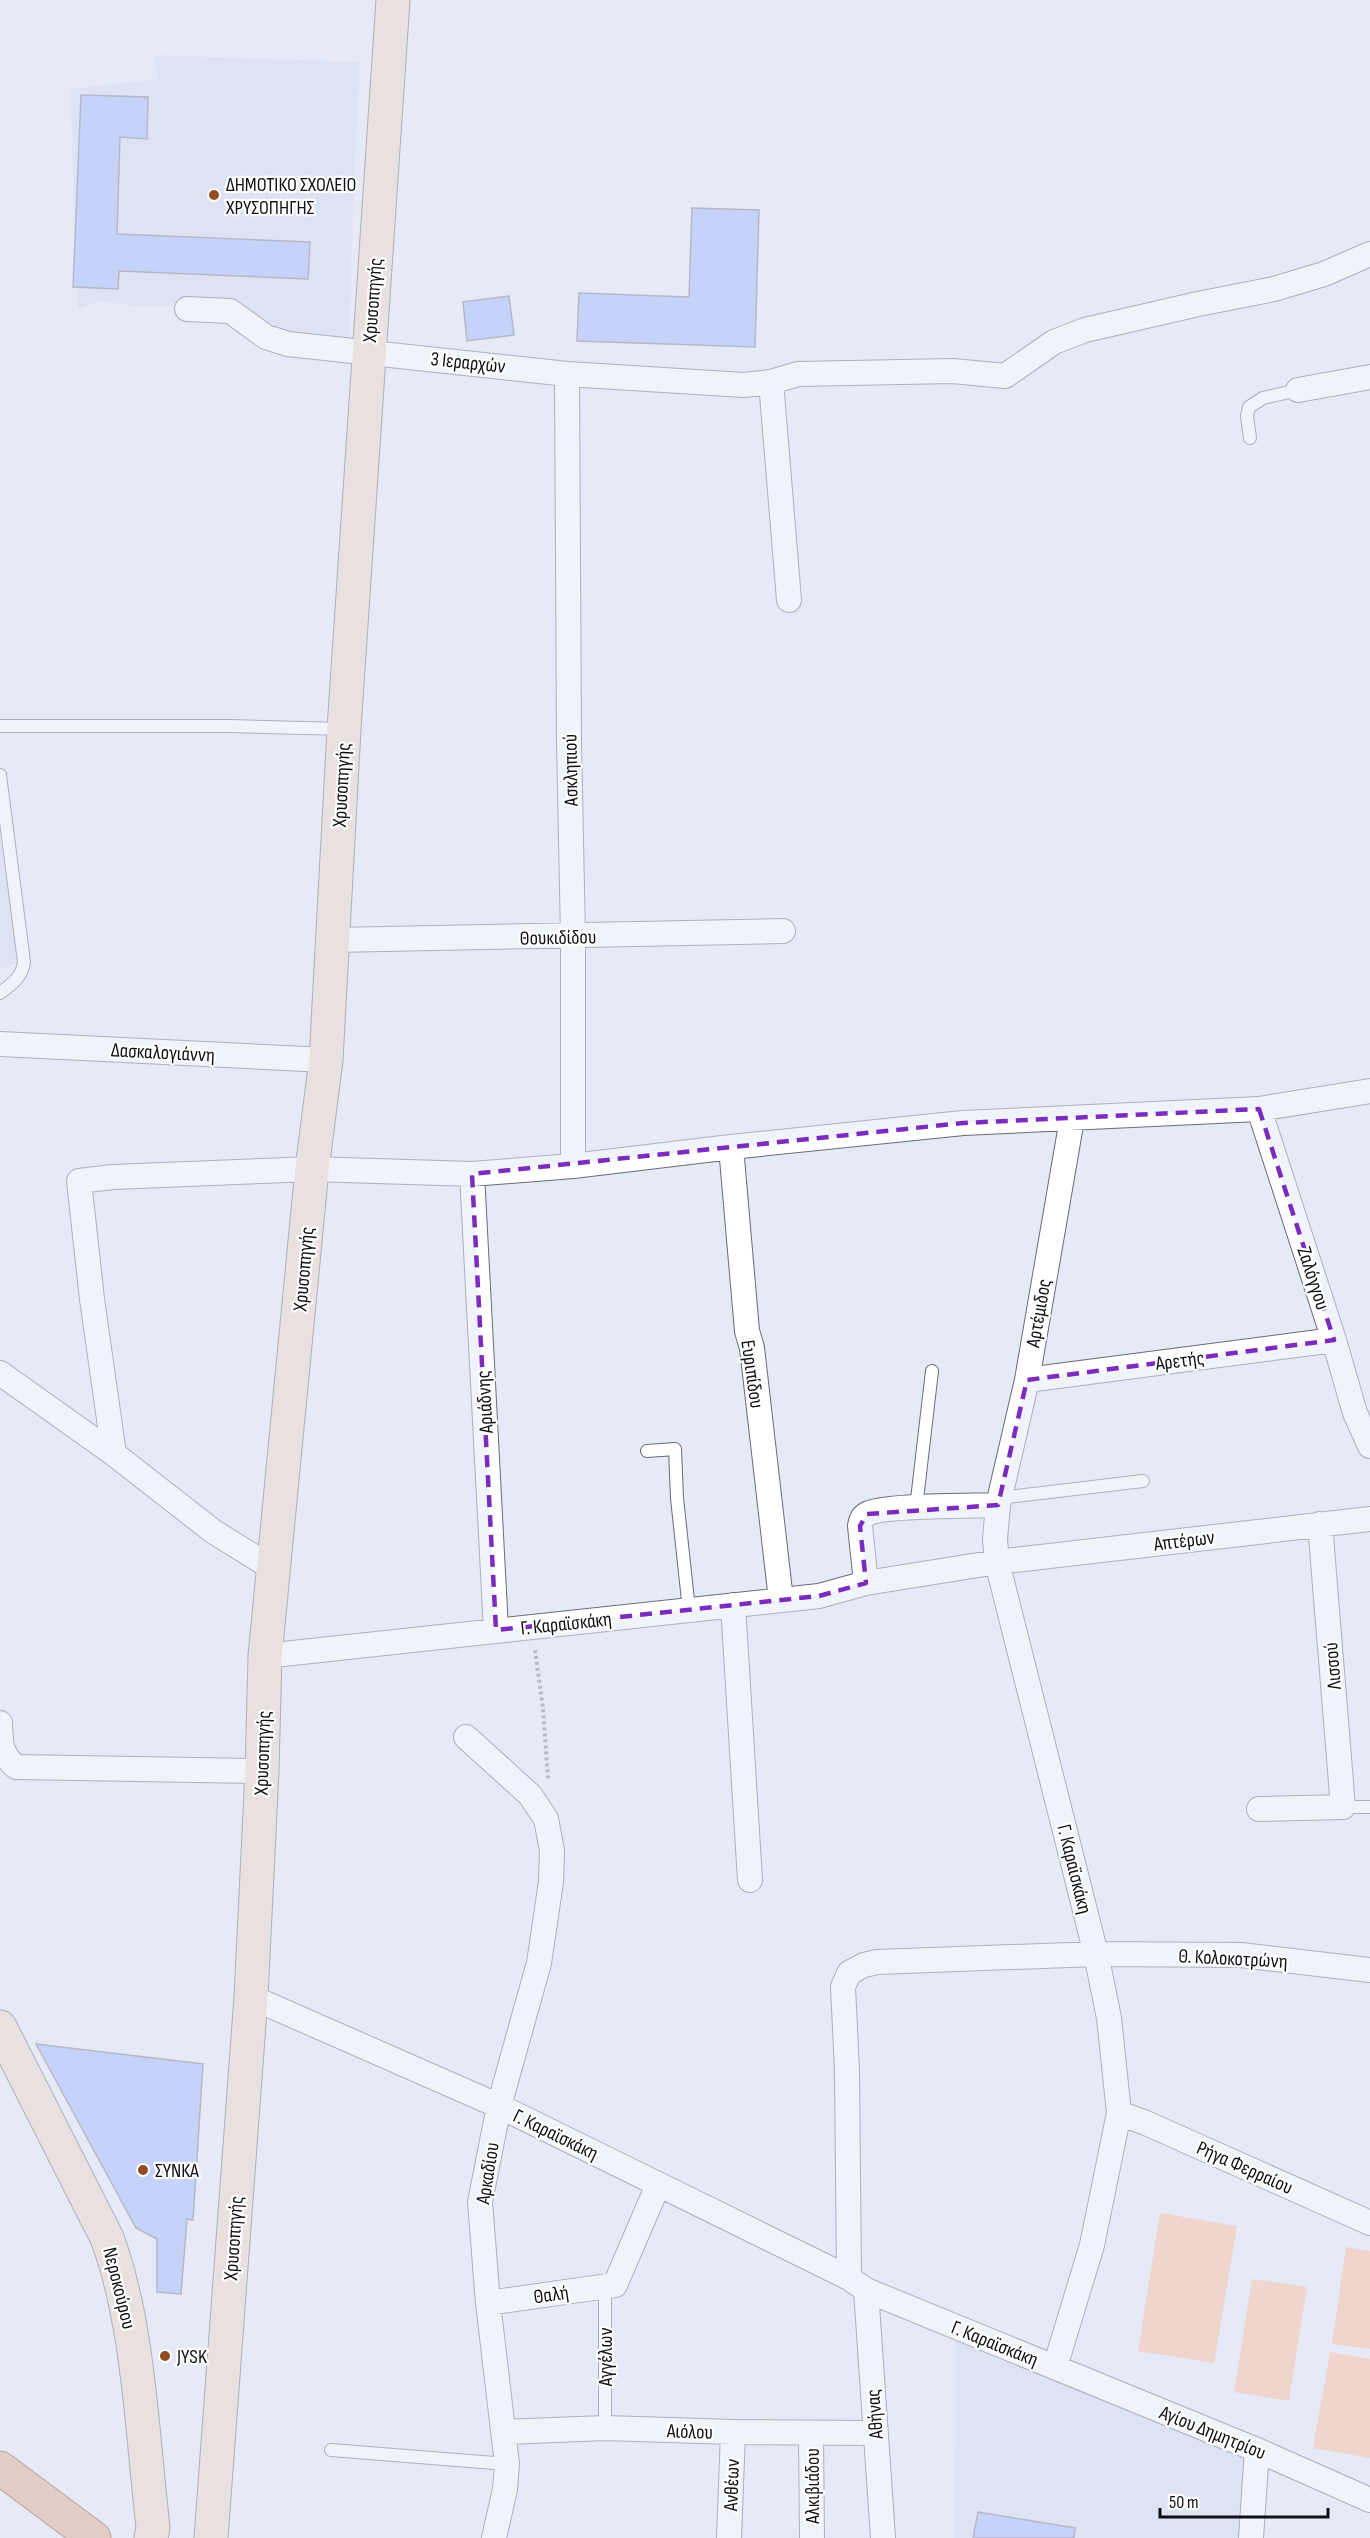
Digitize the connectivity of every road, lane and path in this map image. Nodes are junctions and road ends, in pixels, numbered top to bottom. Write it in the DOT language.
graph roads {
  1 [pos="393,0"];
  2 [pos="1370,254"];
  3 [pos="187,309"];
  4 [pos="369,351"];
  5 [pos="567,374"];
  6 [pos="1370,377"];
  7 [pos="765,383"];
  8 [pos="1298,390"];
  9 [pos="1250,438"];
  10 [pos="789,600"];
  11 [pos="0,726"];
  12 [pos="344,729"];
  13 [pos="0,775"];
  14 [pos="783,931"];
  15 [pos="573,937"];
  16 [pos="333,939"];
  17 [pos="0,993"];
  18 [pos="0,1044"];
  19 [pos="326,1060"];
  20 [pos="1370,1091"];
  21 [pos="1259,1109"];
  22 [pos="1072,1119"];
  23 [pos="731,1147"];
  24 [pos="573,1166"];
  25 [pos="312,1169"];
  26 [pos="472,1174"];
  27 [pos="1334,1340"];
  28 [pos="932,1371"];
  29 [pos="0,1373"];
  30 [pos="1027,1380"];
  31 [pos="1370,1446"];
  32 [pos="647,1451"];
  33 [pos="114,1454"];
  34 [pos="1143,1481"];
  35 [pos="999,1502"];
  36 [pos="916,1508"];
  37 [pos="1370,1519"];
  38 [pos="1320,1524"];
  39 [pos="997,1562"];
  40 [pos="274,1569"];
  41 [pos="866,1583"];
  42 [pos="781,1600"];
  43 [pos="733,1605"];
  44 [pos="689,1610"];
  45 [pos="533,1626"];
  46 [pos="496,1630"];
  47 [pos="264,1656"];
  48 [pos="0,1723"];
  49 [pos="466,1737"];
  50 [pos="262,1771"];
  51 [pos="1343,1807"];
  52 [pos="1370,1807"];
  53 [pos="1259,1809"];
  54 [pos="546,1819"];
  55 [pos="750,1880"];
  56 [pos="1096,1954"];
  57 [pos="1370,1970"];
  58 [pos="251,1997"];
  59 [pos="0,2026"];
  60 [pos="499,2106"];
  61 [pos="1119,2113"];
  62 [pos="658,2185"];
  63 [pos="1370,2223"];
  64 [pos="857,2284"];
  65 [pos="610,2285"];
  66 [pos="488,2303"];
  67 [pos="1055,2367"];
  68 [pos="605,2428"];
  69 [pos="505,2432"];
  70 [pos="733,2432"];
  71 [pos="811,2433"];
  72 [pos="876,2433"];
  73 [pos="331,2450"];
  74 [pos="1257,2450"];
  75 [pos="507,2464"];
  76 [pos="0,2468"];
  77 [pos="1370,2500"];
  78 [pos="94,2538"];
  79 [pos="152,2538"];
  80 [pos="211,2538"];
  81 [pos="494,2538"];
  82 [pos="729,2538"];
  83 [pos="812,2538"];
  84 [pos="883,2538"];
  85 [pos="1251,2538"];
  1 -- 4 [label="street, Χρυσοπηγής"];
  2 -- 7 [label="street, 3 Ιεραρχών"];
  3 -- 4 [label="street, 3 Ιεραρχών"];
  4 -- 5 [label="street, 3 Ιεραρχών"];
  4 -- 12 [label="street, Χρυσοπηγής"];
  5 -- 7 [label="street, 3 Ιεραρχών"];
  5 -- 15 [label="street, Ασκληπιού"];
  6 -- 8 [label="street"];
  7 -- 10 [label="street"];
  8 -- 9 [label="lane"];
  11 -- 12 [label="lane"];
  12 -- 16 [label="street, Χρυσοπηγής"];
  13 -- 17 [label="lane"];
  14 -- 15 [label="street, Θουκιδίδου"];
  15 -- 16 [label="street, Θουκιδίδου"];
  15 -- 24 [label="street, Ασκληπιού"];
  16 -- 19 [label="street, Χρυσοπηγής"];
  18 -- 19 [label="street, Δασκαλογιάννη"];
  19 -- 25 [label="street, Χρυσοπηγής"];
  20 -- 21 [label="street"];
  21 -- 22 [label="street"];
  21 -- 27 [label="street, Ζαλόγγου"];
  22 -- 23 [label="street"];
  22 -- 30 [label="street, Αρτέμιδος"];
  23 -- 24 [label="street"];
  23 -- 42 [label="street, Ευριπίδου"];
  24 -- 26 [label="street"];
  25 -- 26 [label="street"];
  25 -- 33 [label="street"];
  25 -- 40 [label="street, Χρυσοπηγής"];
  26 -- 46 [label="street, Αριάδνης"];
  27 -- 30 [label="street, Αρετής"];
  27 -- 31 [label="street, Ζαλόγγου"];
  28 -- 36 [label="lane"];
  29 -- 33 [label="street"];
  30 -- 35 [label="street, Αρτέμιδος"];
  32 -- 44 [label="lane"];
  33 -- 40 [label="street"];
  34 -- 35 [label="lane"];
  35 -- 36 [label="street"];
  35 -- 39 [label="street, Γ. Καραϊσκάκη"];
  36 -- 41 [label="street"];
  37 -- 38 [label="street, Απτέρων"];
  38 -- 39 [label="street, Απτέρων"];
  38 -- 51 [label="street, Λισσού"];
  39 -- 41 [label="street, Γ. Καραϊσκάκη"];
  39 -- 56 [label="street, Γ. Καραϊσκάκη"];
  40 -- 47 [label="street, Χρυσοπηγής"];
  41 -- 42 [label="street, Γ. Καραϊσκάκη"];
  42 -- 43 [label="street, Γ. Καραϊσκάκη"];
  43 -- 44 [label="street, Γ. Καραϊσκάκη"];
  43 -- 55 [label="street"];
  44 -- 45 [label="street, Γ. Καραϊσκάκη"];
  45 -- 46 [label="street, Γ. Καραϊσκάκη"];
  45 -- 54 [label="path"];
  46 -- 47 [label="street, Γ. Καραϊσκάκη"];
  47 -- 50 [label="street, Χρυσοπηγής"];
  48 -- 50 [label="street"];
  49 -- 54 [label="street, Αρκαδίου"];
  50 -- 58 [label="street, Χρυσοπηγής"];
  51 -- 52 [label="lane"];
  51 -- 53 [label="street"];
  54 -- 60 [label="street, Αρκαδίου"];
  56 -- 57 [label="street, Θ. Κολοκοτρώνη"];
  56 -- 61 [label="street, Γ. Καραϊσκάκη"];
  56 -- 64 [label="street, Θ. Κολοκοτρώνη"];
  58 -- 60 [label="street, Γ. Καραϊσκάκη"];
  58 -- 80 [label="street, Χρυσοπηγής"];
  59 -- 79 [label="street, Νεροκούρου"];
  60 -- 62 [label="street, Γ. Καραϊσκάκη"];
  60 -- 66 [label="street, Αρκαδίου"];
  61 -- 63 [label="street, Ρήγα Φερραίου"];
  61 -- 67 [label="street, Γ. Καραϊσκάκη"];
  62 -- 64 [label="street, Γ. Καραϊσκάκη"];
  62 -- 65 [label="street, Αγγέλων"];
  64 -- 67 [label="street, Γ. Καραϊσκάκη"];
  64 -- 72 [label="street, Αθήνας"];
  65 -- 66 [label="street, Θαλή"];
  65 -- 68 [label="lane, Αγγέλων"];
  66 -- 69 [label="street, Αρκαδίου"];
  67 -- 74 [label="street, Αγίου Δημητρίου"];
  68 -- 69 [label="street, Αιόλου"];
  68 -- 70 [label="street, Αιόλου"];
  69 -- 75 [label="street, Αρκαδίου"];
  70 -- 71 [label="street, Αιόλου"];
  70 -- 82 [label="street, Ανθέων"];
  71 -- 72 [label="street, Αιόλου"];
  71 -- 83 [label="street, Αλκιβιάδου"];
  72 -- 84 [label="street, Αθήνας"];
  73 -- 75 [label="lane"];
  74 -- 77 [label="street, Αγίου Δημητρίου"];
  74 -- 85 [label="street"];
  75 -- 81 [label="street, Αρκαδίου"];
  76 -- 78 [label="main road"];
}
